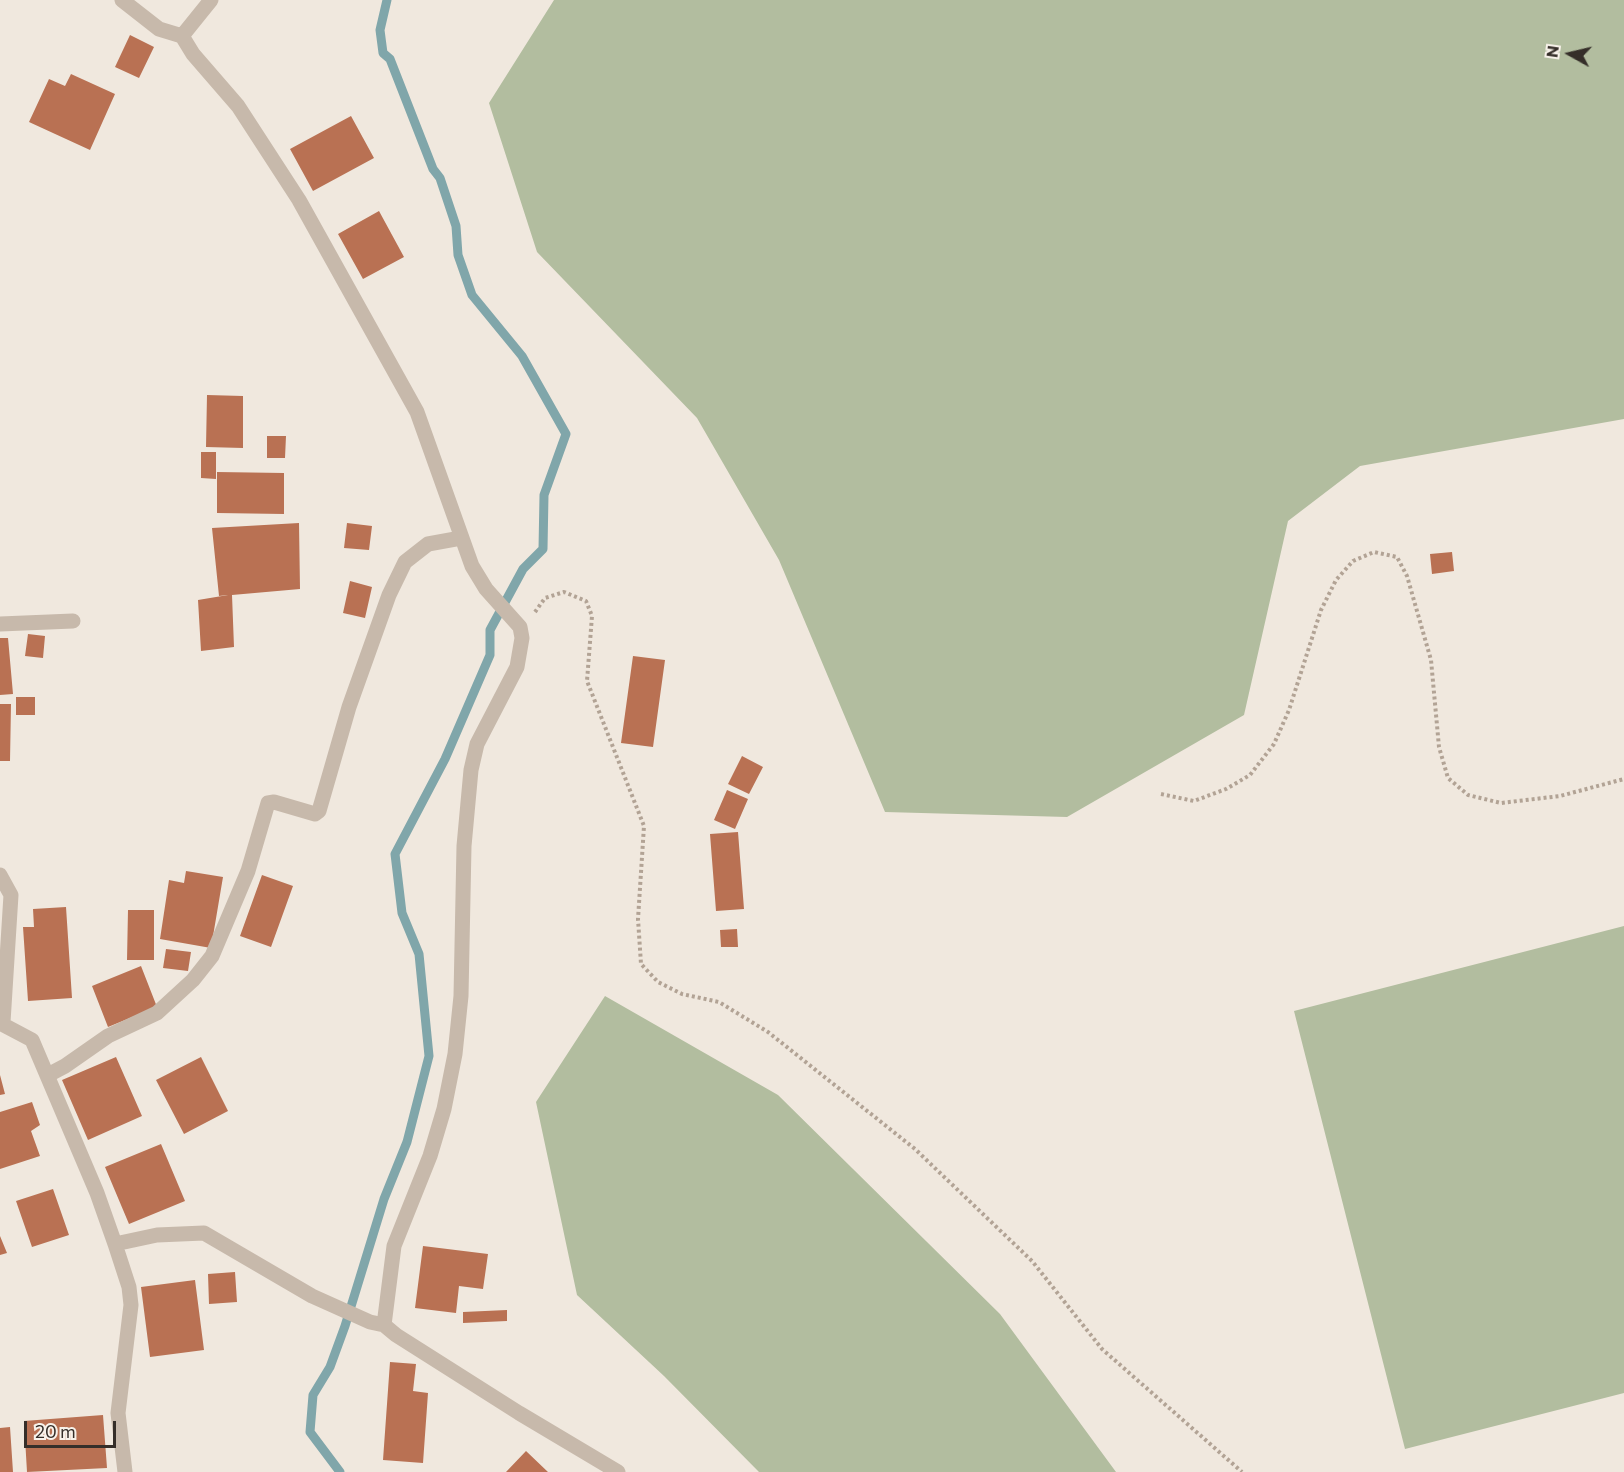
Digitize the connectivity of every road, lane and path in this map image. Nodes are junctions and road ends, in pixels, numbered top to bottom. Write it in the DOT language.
graph roads {
  1 [pos="122,0"];
  2 [pos="211,0"];
  3 [pos="182,36"];
  4 [pos="461,538"];
  5 [pos="74,621"];
  6 [pos="0,624"];
  7 [pos="517,624"];
  8 [pos="1624,779"];
  9 [pos="1161,794"];
  10 [pos="0,875"];
  11 [pos="2,1022"];
  12 [pos="48,1075"];
  13 [pos="115,1244"];
  14 [pos="377,1323"];
  15 [pos="124,1472"];
  16 [pos="618,1472"];
  17 [pos="1242,1472"];
  1 -- 3 [label="street"];
  2 -- 3 [label="street"];
  3 -- 4 [label="street"];
  4 -- 7 [label="street"];
  4 -- 12 [label="street"];
  5 -- 6 [label="street"];
  7 -- 14 [label="street"];
  7 -- 17 [label="path"];
  8 -- 9 [label="path"];
  10 -- 11 [label="street"];
  11 -- 12 [label="street"];
  12 -- 13 [label="street"];
  13 -- 14 [label="street"];
  13 -- 15 [label="street"];
  14 -- 16 [label="street"];
}
